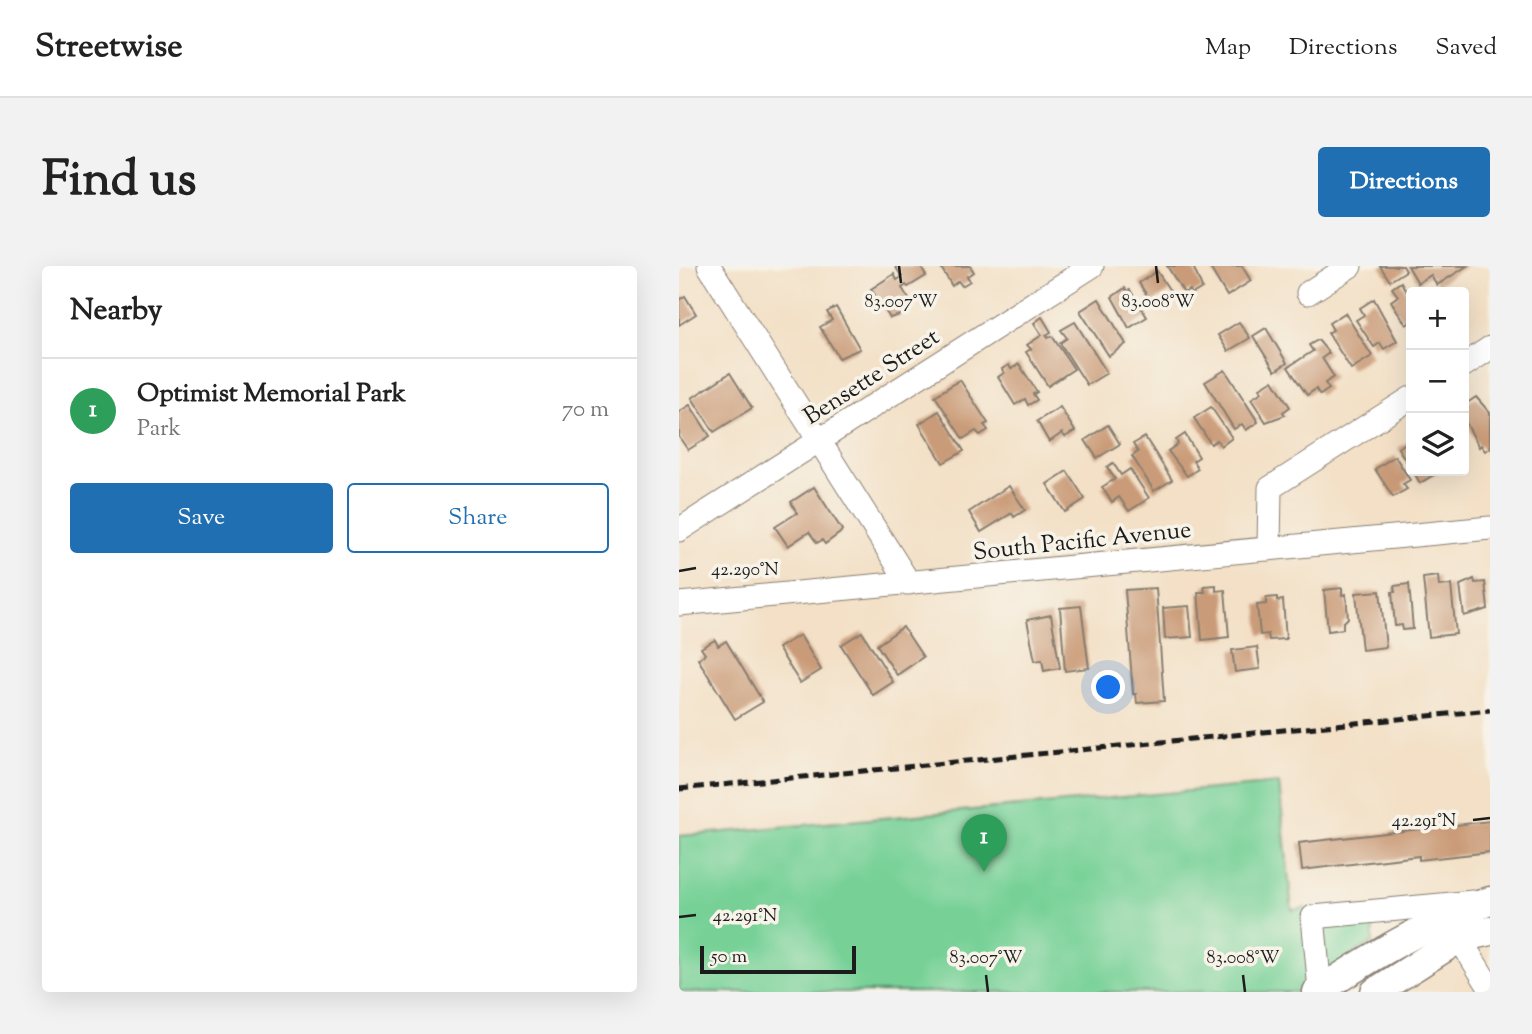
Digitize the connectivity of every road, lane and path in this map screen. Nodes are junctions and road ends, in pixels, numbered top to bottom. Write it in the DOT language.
graph roads {
  1 [pos="709,266"];
  2 [pos="1092,266"];
  3 [pos="1350,266"];
  4 [pos="1308,293"];
  5 [pos="1490,348"];
  6 [pos="1469,362"];
  7 [pos="1406,401"];
  8 [pos="819,440"];
  9 [pos="1490,528"];
  10 [pos="679,530"];
  11 [pos="1269,549"];
  12 [pos="909,583"];
  13 [pos="679,604"];
  14 [pos="1490,901"];
  15 [pos="1453,927"];
  16 [pos="1490,931"];
  17 [pos="1490,988"];
  18 [pos="1318,991"];
  19 [pos="1375,992"];
  1 -- 8 [label="street"];
  2 -- 8 [label="street, Bensette Street"];
  3 -- 4 [label="street"];
  5 -- 6 [label="street"];
  7 -- 11 [label="street"];
  8 -- 10 [label="street, Bensette Street"];
  8 -- 12 [label="street"];
  9 -- 11 [label="street, South Pacific Avenue"];
  11 -- 12 [label="street, South Pacific Avenue"];
  12 -- 13 [label="street, South Pacific Avenue"];
  14 -- 15 [label="main road"];
  14 -- 18 [label="street"];
  15 -- 16 [label="main road"];
  15 -- 17 [label="street"];
  15 -- 18 [label="main road"];
  15 -- 19 [label="main road"];
}
